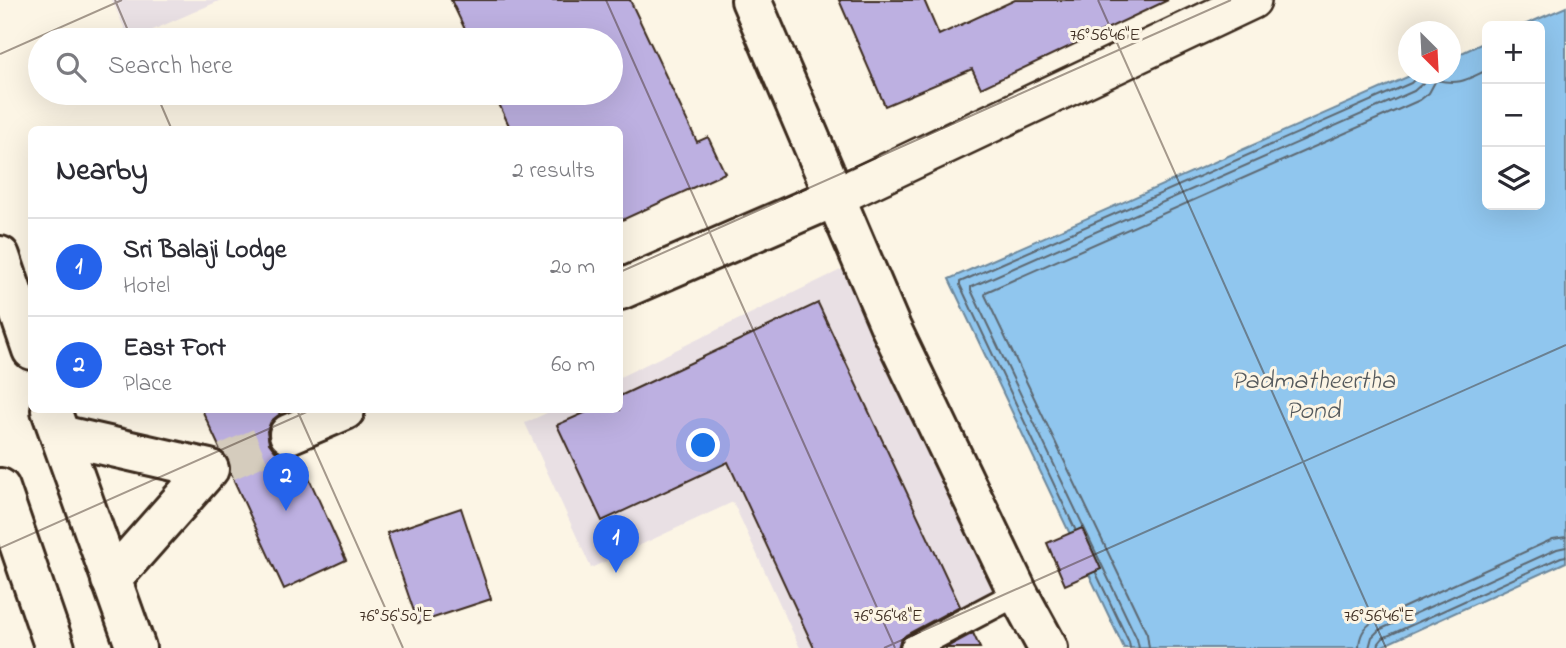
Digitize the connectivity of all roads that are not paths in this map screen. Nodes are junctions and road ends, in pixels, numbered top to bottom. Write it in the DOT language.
graph roads {
  1 [pos="751,0"];
  2 [pos="1252,0"];
  3 [pos="835,197"];
  4 [pos="0,256"];
  5 [pos="623,289"];
  6 [pos="28,338"];
  7 [pos="338,413"];
  8 [pos="56,422"];
  9 [pos="289,434"];
  10 [pos="0,488"];
  11 [pos="111,580"];
  12 [pos="1018,593"];
  13 [pos="55,648"];
  14 [pos="136,648"];
  15 [pos="913,648"];
  16 [pos="1048,648"];
  1 -- 3 [label="street"];
  2 -- 3 [label="street"];
  3 -- 5 [label="street"];
  3 -- 12 [label="street"];
  4 -- 6 [label="street"];
  7 -- 9 [label="street"];
  8 -- 11 [label="street"];
  8 -- 11 [label="street"];
  10 -- 13 [label="street"];
  11 -- 14 [label="street"];
  12 -- 15 [label="lane"];
  12 -- 16 [label="street"];
}
